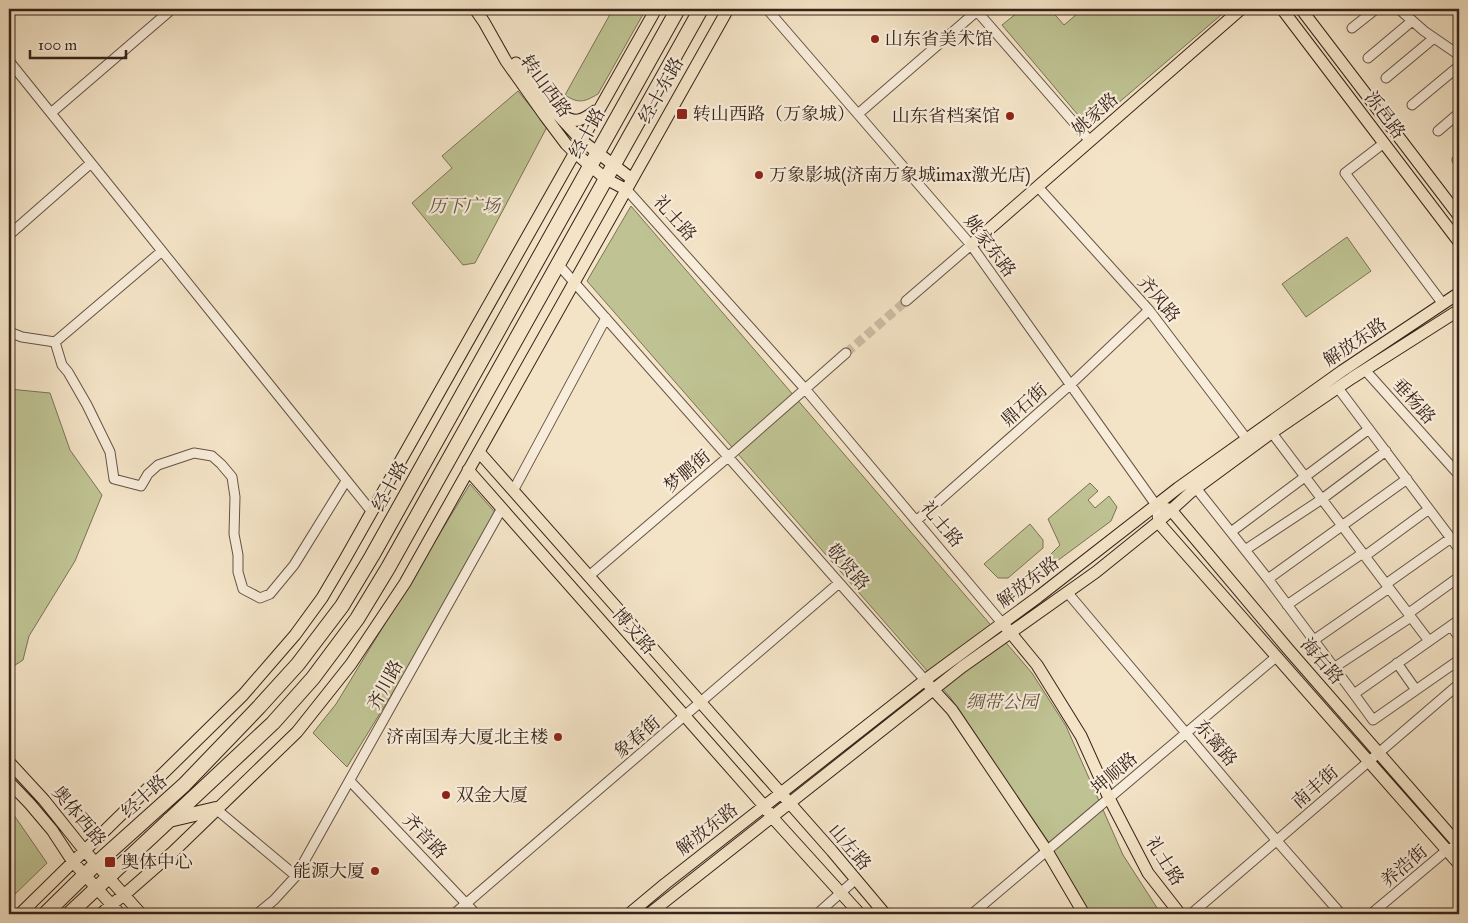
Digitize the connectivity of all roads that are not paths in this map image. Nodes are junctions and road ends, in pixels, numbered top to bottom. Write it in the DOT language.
graph roads {
  1 [pos="475,9"];
  2 [pos="482,9"];
  3 [pos="656,9"];
  4 [pos="678,9"];
  5 [pos="701,9"];
  6 [pos="728,9"];
  7 [pos="767,9"];
  8 [pos="1241,9"];
  9 [pos="1282,9"];
  10 [pos="1301,9"];
  11 [pos="1376,9"];
  12 [pos="1399,9"];
  13 [pos="168,10"];
  14 [pos="976,10"];
  15 [pos="1412,21"];
  16 [pos="1352,28"];
  17 [pos="1434,38"];
  18 [pos="1459,55"];
  19 [pos="1368,58"];
  20 [pos="9,61"];
  21 [pos="1459,66"];
  22 [pos="1386,78"];
  23 [pos="1412,105"];
  24 [pos="598,108"];
  25 [pos="554,110"];
  26 [pos="51,113"];
  27 [pos="1459,113"];
  28 [pos="858,114"];
  29 [pos="1438,131"];
  30 [pos="581,140"];
  31 [pos="1090,141"];
  32 [pos="1384,143"];
  33 [pos="574,152"];
  34 [pos="597,153"];
  35 [pos="91,163"];
  36 [pos="613,165"];
  37 [pos="590,166"];
  38 [pos="606,179"];
  39 [pos="632,179"];
  40 [pos="1038,187"];
  41 [pos="627,190"];
  42 [pos="1459,216"];
  43 [pos="9,235"];
  44 [pos="1459,242"];
  45 [pos="971,245"];
  46 [pos="162,251"];
  47 [pos="558,264"];
  48 [pos="574,282"];
  49 [pos="1459,293"];
  50 [pos="906,301"];
  51 [pos="1443,304"];
  52 [pos="1149,310"];
  53 [pos="1459,310"];
  54 [pos="606,318"];
  55 [pos="9,332"];
  56 [pos="55,342"];
  57 [pos="846,353"];
  58 [pos="1365,370"];
  59 [pos="1070,385"];
  60 [pos="1338,388"];
  61 [pos="806,390"];
  62 [pos="1369,429"];
  63 [pos="1272,433"];
  64 [pos="1246,438"];
  65 [pos="1386,451"];
  66 [pos="478,452"];
  67 [pos="728,457"];
  68 [pos="468,470"];
  69 [pos="1459,476"];
  70 [pos="1305,477"];
  71 [pos="1407,480"];
  72 [pos="346,481"];
  73 [pos="1196,488"];
  74 [pos="513,491"];
  75 [pos="1322,499"];
  76 [pos="1156,505"];
  77 [pos="502,508"];
  78 [pos="1429,509"];
  79 [pos="1171,510"];
  80 [pos="372,512"];
  81 [pos="916,521"];
  82 [pos="1158,522"];
  83 [pos="1342,526"];
  84 [pos="1231,532"];
  85 [pos="1450,538"];
  86 [pos="1459,549"];
  87 [pos="1245,550"];
  88 [pos="1364,555"];
  89 [pos="589,576"];
  90 [pos="1459,577"];
  91 [pos="1268,579"];
  92 [pos="839,583"];
  93 [pos="1387,586"];
  94 [pos="1067,592"];
  95 [pos="1287,605"];
  96 [pos="1410,615"];
  97 [pos="1459,620"];
  98 [pos="1451,626"];
  99 [pos="1006,628"];
  100 [pos="1459,637"];
  101 [pos="1314,640"];
  102 [pos="1429,642"];
  103 [pos="1276,657"];
  104 [pos="1459,660"];
  105 [pos="1398,663"];
  106 [pos="1335,667"];
  107 [pos="925,680"];
  108 [pos="1459,684"];
  109 [pos="934,690"];
  110 [pos="1416,690"];
  111 [pos="1354,694"];
  112 [pos="702,703"];
  113 [pos="686,717"];
  114 [pos="1186,733"];
  115 [pos="1379,753"];
  116 [pos="1370,761"];
  117 [pos="9,762"];
  118 [pos="350,781"];
  119 [pos="9,782"];
  120 [pos="780,793"];
  121 [pos="1110,798"];
  122 [pos="789,803"];
  123 [pos="765,807"];
  124 [pos="216,809"];
  125 [pos="772,817"];
  126 [pos="168,820"];
  127 [pos="1277,841"];
  128 [pos="1459,845"];
  129 [pos="84,850"];
  130 [pos="1447,850"];
  131 [pos="1046,851"];
  132 [pos="73,862"];
  133 [pos="96,864"];
  134 [pos="1459,864"];
  135 [pos="85,875"];
  136 [pos="108,876"];
  137 [pos="296,876"];
  138 [pos="855,880"];
  139 [pos="96,888"];
  140 [pos="841,892"];
  141 [pos="124,895"];
  142 [pos="112,904"];
  143 [pos="466,904"];
  144 [pos="20,914"];
  145 [pos="45,914"];
  146 [pos="69,914"];
  147 [pos="101,914"];
  148 [pos="120,914"];
  149 [pos="141,914"];
  150 [pos="257,914"];
  151 [pos="454,914"];
  152 [pos="476,914"];
  153 [pos="629,914"];
  154 [pos="649,914"];
  155 [pos="817,914"];
  156 [pos="860,914"];
  157 [pos="884,914"];
  158 [pos="972,914"];
  159 [pos="1084,914"];
  160 [pos="1180,914"];
  161 [pos="1191,914"];
  162 [pos="1341,914"];
  163 [pos="1371,914"];
  1 -- 33 [label="main road, 转山西路"];
  2 -- 25 [label="main road, 转山西路"];
  3 -- 24 [label="main road, 经十路"];
  4 -- 34 [label="highway, 经十路"];
  5 -- 36 [label="highway, 经十路"];
  6 -- 39 [label="main road, 经十东路"];
  7 -- 28 [label="street, 姚家东路"];
  8 -- 31 [label="main road, 姚家路"];
  9 -- 32 [label="main road, 泺邑路"];
  10 -- 42 [label="main road, 泺邑路"];
  11 -- 16 [label="street"];
  12 -- 15 [label="street"];
  13 -- 26 [label="street"];
  14 -- 28 [label="street"];
  14 -- 31 [label="street"];
  15 -- 17 [label="street"];
  15 -- 19 [label="street"];
  17 -- 18 [label="street"];
  17 -- 22 [label="street"];
  20 -- 26 [label="street"];
  21 -- 23 [label="street"];
  24 -- 25 [label="main road"];
  24 -- 30 [label="main road, 经十路"];
  25 -- 30 [label="main road, 转山西路"];
  26 -- 35 [label="street"];
  27 -- 29 [label="street"];
  28 -- 45 [label="street, 姚家东路"];
  30 -- 33 [label="main road"];
  30 -- 34 [label="main road, 转山西路"];
  31 -- 40 [label="main road, 姚家路"];
  32 -- 44 [label="main road, 泺邑路"];
  32 -- 51 [label="street"];
  33 -- 37 [label="main road, 转山西路"];
  33 -- 80 [label="main road, 经十路"];
  34 -- 36 [label="main road, 转山西路"];
  34 -- 37 [label="highway, 经十路"];
  35 -- 43 [label="street"];
  35 -- 46 [label="street"];
  36 -- 38 [label="highway, 经十路"];
  36 -- 39 [label="main road, 转山西路"];
  37 -- 38 [label="main road, 转山西路"];
  37 -- 133 [label="highway, 经十路"];
  38 -- 41 [label="main road, 转山西路"];
  38 -- 47 [label="highway, 经十路"];
  39 -- 41 [label="main road, 经十东路"];
  40 -- 45 [label="main road, 姚家路"];
  40 -- 52 [label="street, 齐风路"];
  41 -- 48 [label="main road"];
  41 -- 61 [label="street, 礼士路"];
  45 -- 50 [label="street"];
  45 -- 59 [label="street, 姚家东路"];
  46 -- 56 [label="street"];
  46 -- 72 [label="street"];
  47 -- 48 [label="street, 敬贤路"];
  47 -- 126 [label="highway, 经十路"];
  48 -- 54 [label="street, 敬贤路"];
  48 -- 66 [label="main road"];
  49 -- 51 [label="main road, 解放东路"];
  51 -- 64 [label="main road, 解放东路"];
  52 -- 59 [label="street, 鼎石街"];
  52 -- 64 [label="street, 齐风路"];
  53 -- 58 [label="main road, 解放东路"];
  54 -- 67 [label="street, 敬贤路"];
  54 -- 74 [label="street"];
  55 -- 56 [label="street"];
  56 -- 72 [label="street"];
  57 -- 61 [label="street, 梦鹏街"];
  58 -- 60 [label="main road, 解放东路"];
  58 -- 69 [label="street, 垂杨路"];
  59 -- 76 [label="street, 姚家东路"];
  59 -- 81 [label="street, 鼎石街"];
  60 -- 62 [label="street"];
  60 -- 63 [label="main road, 解放东路"];
  61 -- 67 [label="street, 梦鹏街"];
  61 -- 81 [label="street, 礼士路"];
  62 -- 65 [label="street"];
  62 -- 70 [label="street"];
  63 -- 70 [label="street"];
  63 -- 73 [label="main road, 解放东路"];
  64 -- 76 [label="main road, 解放东路"];
  65 -- 71 [label="street"];
  65 -- 75 [label="street"];
  66 -- 68 [label="main road"];
  66 -- 74 [label="main road, 博文路"];
  67 -- 89 [label="street, 梦鹏街"];
  67 -- 92 [label="street, 敬贤路"];
  68 -- 77 [label="main road, 博文路"];
  68 -- 124 [label="main road"];
  70 -- 75 [label="street"];
  70 -- 84 [label="street"];
  71 -- 78 [label="street"];
  71 -- 83 [label="street"];
  72 -- 80 [label="street"];
  73 -- 79 [label="main road, 解放东路"];
  73 -- 84 [label="street"];
  74 -- 89 [label="main road, 博文路"];
  75 -- 83 [label="street"];
  75 -- 87 [label="street"];
  76 -- 79 [label="main road"];
  76 -- 82 [label="street, 姚家东路"];
  76 -- 99 [label="main road, 解放东路"];
  77 -- 113 [label="main road, 博文路"];
  77 -- 118 [label="street, 齐川路"];
  78 -- 85 [label="street"];
  78 -- 88 [label="street"];
  79 -- 82 [label="main road, 解放东路"];
  79 -- 115 [label="main road, 海右路"];
  80 -- 129 [label="main road, 经十路"];
  81 -- 99 [label="street, 礼士路"];
  82 -- 94 [label="main road, 解放东路"];
  82 -- 103 [label="main road, 海右路"];
  83 -- 88 [label="street"];
  83 -- 91 [label="street"];
  84 -- 87 [label="street"];
  85 -- 86 [label="street"];
  85 -- 93 [label="street"];
  87 -- 91 [label="street"];
  88 -- 93 [label="street"];
  88 -- 95 [label="street"];
  89 -- 112 [label="main road, 博文路"];
  90 -- 96 [label="street"];
  91 -- 95 [label="street"];
  92 -- 107 [label="street, 敬贤路"];
  92 -- 112 [label="street, 象春街"];
  93 -- 96 [label="street"];
  93 -- 101 [label="street"];
  94 -- 99 [label="main road, 解放东路"];
  94 -- 114 [label="street, 东篱路"];
  95 -- 101 [label="street"];
  96 -- 102 [label="street"];
  96 -- 106 [label="street"];
  97 -- 98 [label="street"];
  98 -- 100 [label="street"];
  98 -- 102 [label="street"];
  99 -- 107 [label="main road, 解放东路"];
  99 -- 109 [label="main road, 解放东路"];
  99 -- 121 [label="main road, 礼士路"];
  101 -- 106 [label="street"];
  102 -- 105 [label="street"];
  103 -- 114 [label="street, 坤顺路"];
  103 -- 116 [label="main road, 海右路"];
  104 -- 110 [label="street"];
  105 -- 110 [label="street"];
  105 -- 111 [label="street"];
  106 -- 111 [label="street"];
  107 -- 109 [label="main road, 敬贤路"];
  107 -- 120 [label="main road, 解放东路"];
  108 -- 115 [label="street, 南丰街"];
  109 -- 122 [label="main road, 解放东路"];
  109 -- 131 [label="main road, 敬贤路"];
  110 -- 111 [label="street"];
  112 -- 113 [label="street, 象春街"];
  112 -- 120 [label="main road, 博文路"];
  113 -- 123 [label="main road, 博文路"];
  113 -- 143 [label="street, 象春街"];
  114 -- 121 [label="street, 坤顺路"];
  114 -- 127 [label="street, 东篱路"];
  115 -- 116 [label="street, 南丰街"];
  115 -- 128 [label="main road, 海右路"];
  116 -- 127 [label="street, 南丰街"];
  116 -- 130 [label="main road, 海右路"];
  117 -- 129 [label="main road, 奥体西路"];
  118 -- 137 [label="street, 齐川路"];
  118 -- 143 [label="street, 齐音路"];
  119 -- 132 [label="main road, 奥体西路"];
  120 -- 122 [label="main road, 山左路"];
  120 -- 123 [label="main road, 解放东路"];
  121 -- 131 [label="street, 坤顺路"];
  121 -- 160 [label="main road, 礼士路"];
  122 -- 125 [label="main road, 解放东路"];
  122 -- 138 [label="main road, 山左路"];
  123 -- 125 [label="main road, 博文路"];
  123 -- 153 [label="main road, 解放东路"];
  124 -- 126 [label="highway"];
  124 -- 137 [label="street"];
  124 -- 141 [label="main road"];
  125 -- 140 [label="main road, 山左路"];
  125 -- 154 [label="main road, 解放东路"];
  126 -- 136 [label="highway, 经十路"];
  127 -- 161 [label="street, 南丰街"];
  127 -- 162 [label="street, 东篱路"];
  128 -- 130 [label="street, 养浩街"];
  129 -- 132 [label="main road, 经十路"];
  129 -- 133 [label="main road, 奥体西路"];
  130 -- 134 [label="main road, 海右路"];
  130 -- 163 [label="street, 养浩街"];
  131 -- 158 [label="street, 坤顺路"];
  131 -- 159 [label="main road, 敬贤路"];
  132 -- 135 [label="main road, 奥体西路"];
  132 -- 144 [label="main road, 经十路"];
  133 -- 135 [label="highway, 经十路"];
  133 -- 136 [label="main road, 奥体西路"];
  135 -- 139 [label="main road, 奥体西路"];
  135 -- 145 [label="highway, 经十路"];
  136 -- 139 [label="highway"];
  136 -- 141 [label="main road, 奥体西路"];
  137 -- 150 [label="street, 齐川路"];
  138 -- 140 [label="street"];
  138 -- 157 [label="main road, 山左路"];
  139 -- 142 [label="main road, 奥体西路"];
  139 -- 146 [label="highway"];
  140 -- 155 [label="street"];
  140 -- 156 [label="main road, 山左路"];
  141 -- 142 [label="main road"];
  141 -- 149 [label="main road, 奥体西路"];
  142 -- 147 [label="main road"];
  142 -- 148 [label="main road, 奥体西路"];
  143 -- 151 [label="street, 象春街"];
  143 -- 152 [label="street, 齐音路"];
}
